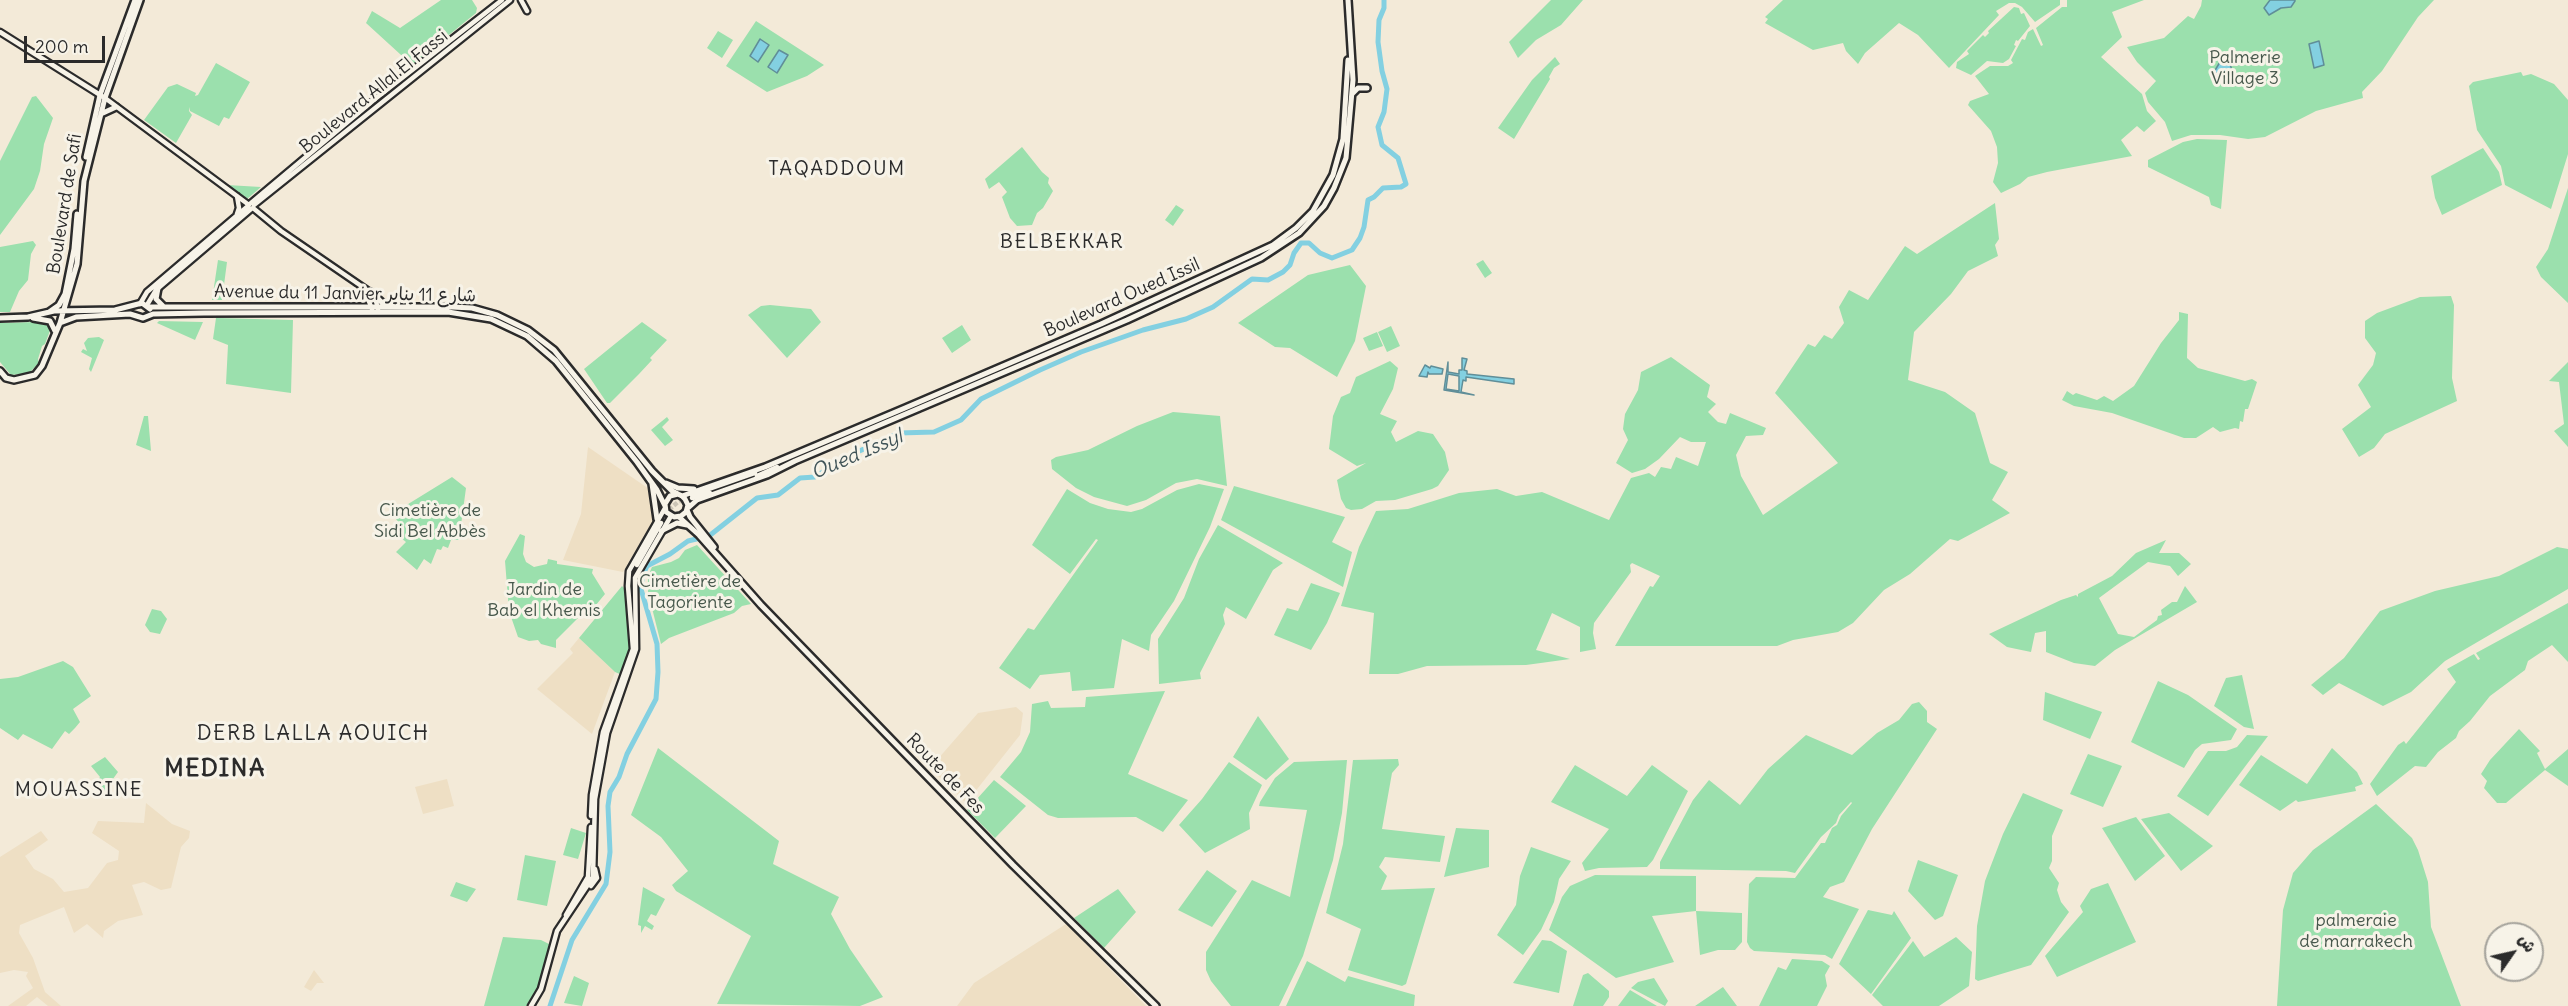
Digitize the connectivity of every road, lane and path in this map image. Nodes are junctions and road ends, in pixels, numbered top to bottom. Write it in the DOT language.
graph roads {
  1 [pos="135,0"];
  2 [pos="140,0"];
  3 [pos="502,0"];
  4 [pos="510,0"];
  5 [pos="521,0"];
  6 [pos="1348,0"];
  7 [pos="527,11"];
  8 [pos="0,32"];
  9 [pos="1350,35"];
  10 [pos="122,46"];
  11 [pos="1367,88"];
  12 [pos="1352,95"];
  13 [pos="103,97"];
  14 [pos="116,107"];
  15 [pos="102,114"];
  16 [pos="85,168"];
  17 [pos="237,196"];
  18 [pos="251,206"];
  19 [pos="236,217"];
  20 [pos="74,269"];
  21 [pos="158,288"];
  22 [pos="369,293"];
  23 [pos="67,300"];
  24 [pos="138,305"];
  25 [pos="148,306"];
  26 [pos="361,306"];
  27 [pos="386,306"];
  28 [pos="164,307"];
  29 [pos="375,309"];
  30 [pos="64,311"];
  31 [pos="78,311"];
  32 [pos="49,312"];
  33 [pos="149,315"];
  34 [pos="28,317"];
  35 [pos="138,317"];
  36 [pos="0,318"];
  37 [pos="60,323"];
  38 [pos="56,333"];
  39 [pos="0,370"];
  40 [pos="795,461"];
  41 [pos="765,467"];
  42 [pos="660,480"];
  43 [pos="652,482"];
  44 [pos="702,488"];
  45 [pos="680,495"];
  46 [pos="702,499"];
  47 [pos="665,507"];
  48 [pos="687,509"];
  49 [pos="671,516"];
  50 [pos="678,517"];
  51 [pos="659,521"];
  52 [pos="693,525"];
  53 [pos="661,531"];
  54 [pos="637,571"];
  55 [pos="565,917"];
  56 [pos="531,1006"];
  57 [pos="1156,1006"];
  1 -- 10 [label="main road"];
  2 -- 10 [label="main road"];
  3 -- 18 [label="main road, Boulevard Allal El Fassi"];
  4 -- 18 [label="main road, Boulevard Allal El Fassi"];
  5 -- 7 [label="main road"];
  6 -- 9 [label="main road, Boulevard Oued Issil"];
  8 -- 13 [label="main road"];
  9 -- 12 [label="main road, Boulevard Oued Issil"];
  9 -- 41 [label="main road, Boulevard Oued Issil"];
  10 -- 13 [label="main road"];
  11 -- 12 [label="main road"];
  12 -- 40 [label="main road, Boulevard Oued Issil"];
  13 -- 14 [label="main road"];
  13 -- 15 [label="main road, Boulevard de Safi"];
  13 -- 16 [label="main road, Boulevard de Safi"];
  14 -- 15 [label="main road"];
  14 -- 17 [label="main road"];
  15 -- 16 [label="main road, Boulevard de Safi"];
  16 -- 20 [label="main road, Boulevard de Safi"];
  17 -- 18 [label="main road"];
  17 -- 19 [label="main road"];
  18 -- 19 [label="main road"];
  18 -- 21 [label="main road"];
  18 -- 22 [label="main road"];
  19 -- 24 [label="main road"];
  20 -- 23 [label="main road, Boulevard de Safi"];
  20 -- 32 [label="main road, Boulevard de Safi"];
  21 -- 25 [label="main road"];
  21 -- 28 [label="main road"];
  22 -- 26 [label="main road"];
  22 -- 27 [label="main road"];
  22 -- 29 [label="main road"];
  23 -- 30 [label="main road, Boulevard de Safi"];
  23 -- 31 [label="main road"];
  24 -- 25 [label="main road"];
  24 -- 31 [label="main road"];
  24 -- 35 [label="main road"];
  25 -- 28 [label="main road, Avenue du 11 Janvier شارع 11 يناير"];
  25 -- 33 [label="main road"];
  26 -- 28 [label="main road, Avenue du 11 Janvier شارع 11 يناير"];
  26 -- 29 [label="main road, Avenue du 11 Janvier شارع 11 يناير"];
  27 -- 29 [label="main road, Avenue du 11 Janvier شارع 11 يناير"];
  27 -- 42 [label="main road, Avenue du 11 Janvier شارع 11 يناير"];
  29 -- 33 [label="main road, Avenue du 11 Janvier شارع 11 يناير"];
  29 -- 43 [label="main road, Avenue du 11 Janvier شارع 11 يناير"];
  30 -- 31 [label="main road"];
  30 -- 32 [label="main road"];
  30 -- 37 [label="main road, Boulevard de Safi"];
  32 -- 34 [label="main road"];
  33 -- 35 [label="main road"];
  34 -- 36 [label="main road"];
  34 -- 38 [label="main road"];
  35 -- 37 [label="main road"];
  37 -- 38 [label="main road, Boulevard de Safi"];
  38 -- 39 [label="main road, Boulevard de Safi"];
  40 -- 41 [label="main road, Boulevard Oued Issil"];
  40 -- 46 [label="main road, Boulevard Oued Issil"];
  41 -- 44 [label="main road, Boulevard Oued Issil"];
  42 -- 44 [label="main road"];
  42 -- 45 [label="main road, Avenue du 11 Janvier شارع 11 يناير"];
  43 -- 47 [label="main road, Avenue du 11 Janvier شارع 11 يناير"];
  43 -- 51 [label="main road"];
  44 -- 45 [label="main road, Boulevard Oued Issil"];
  45 -- 47 [label="main road"];
  45 -- 48 [label="main road"];
  46 -- 48 [label="main road, Boulevard Oued Issil"];
  46 -- 52 [label="main road"];
  47 -- 49 [label="main road"];
  47 -- 51 [label="main road"];
  48 -- 50 [label="main road"];
  48 -- 52 [label="main road, Route de Fes"];
  49 -- 50 [label="main road"];
  49 -- 53 [label="main road"];
  50 -- 52 [label="main road, Route de Fes"];
  51 -- 54 [label="main road"];
  51 -- 55 [label="main road"];
  52 -- 53 [label="main road"];
  52 -- 57 [label="main road, Route de Fes"];
  53 -- 54 [label="main road"];
  54 -- 55 [label="main road"];
  55 -- 56 [label="main road"];
}
